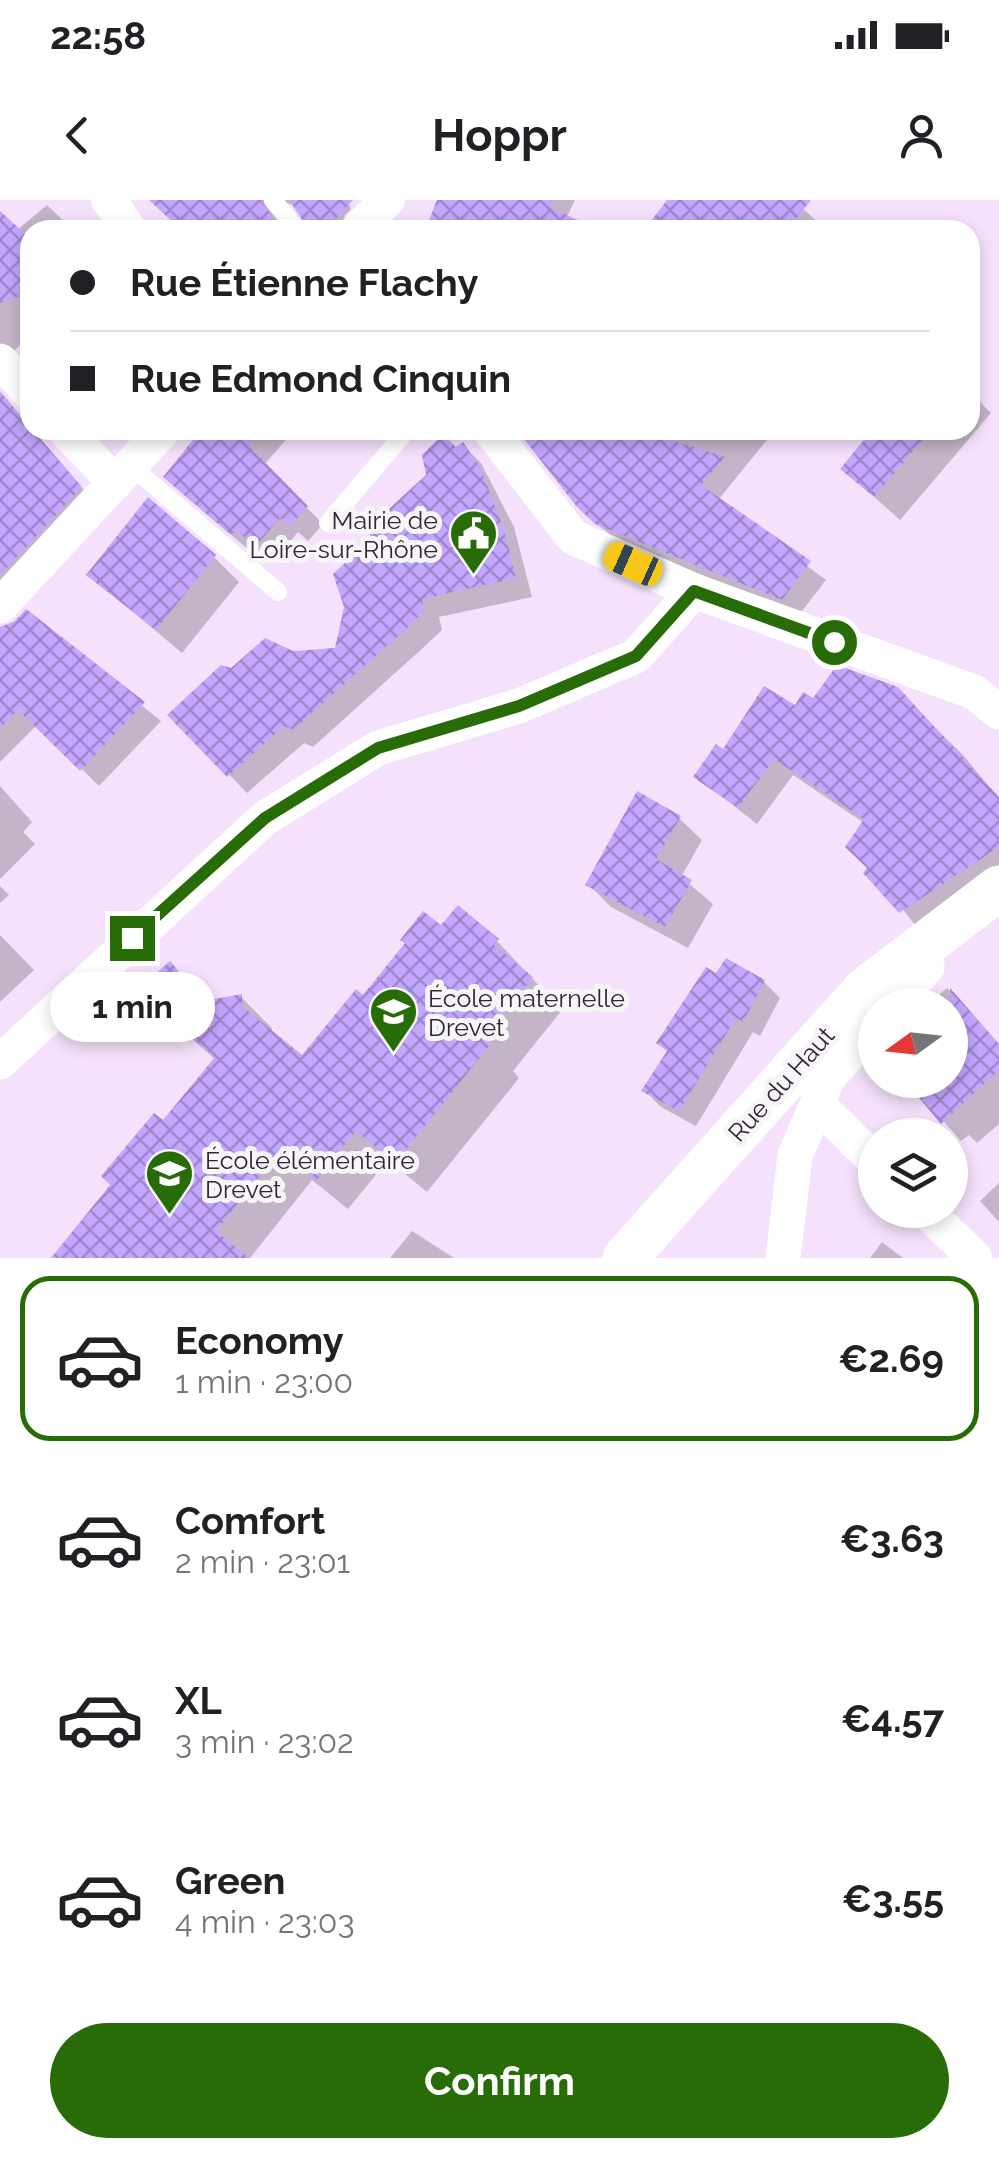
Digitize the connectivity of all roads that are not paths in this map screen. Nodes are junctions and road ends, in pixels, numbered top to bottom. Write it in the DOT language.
graph roads {
  1 [pos="272,200"];
  2 [pos="387,200"];
  3 [pos="289,220"];
  4 [pos="368,220"];
  5 [pos="0,361"];
  6 [pos="20,382"];
  7 [pos="78,440"];
  8 [pos="154,440"];
  9 [pos="399,440"];
  10 [pos="498,440"];
  11 [pos="122,474"];
  12 [pos="328,523"];
  13 [pos="694,591"];
  14 [pos="278,592"];
  15 [pos="0,606"];
  16 [pos="999,712"];
  17 [pos="999,888"];
  18 [pos="922,947"];
  19 [pos="908,988"];
  20 [pos="858,1044"];
  21 [pos="0,1062"];
  22 [pos="819,1106"];
  23 [pos="858,1144"];
  24 [pos="943,1228"];
  25 [pos="624,1258"];
  26 [pos="783,1258"];
  27 [pos="974,1258"];
  1 -- 3 [label="lane"];
  2 -- 4 [label="street"];
  5 -- 6 [label="street"];
  7 -- 11 [label="street"];
  8 -- 11 [label="street"];
  9 -- 12 [label="lane"];
  10 -- 13 [label="street"];
  11 -- 14 [label="lane"];
  11 -- 15 [label="street"];
  13 -- 16 [label="street"];
  13 -- 21 [label="street"];
  17 -- 18 [label="street, Rue du Haut"];
  18 -- 19 [label="street"];
  18 -- 25 [label="street, Rue du Haut"];
  20 -- 22 [label="street"];
  22 -- 23 [label="street"];
  22 -- 26 [label="street"];
  24 -- 27 [label="street"];
}
